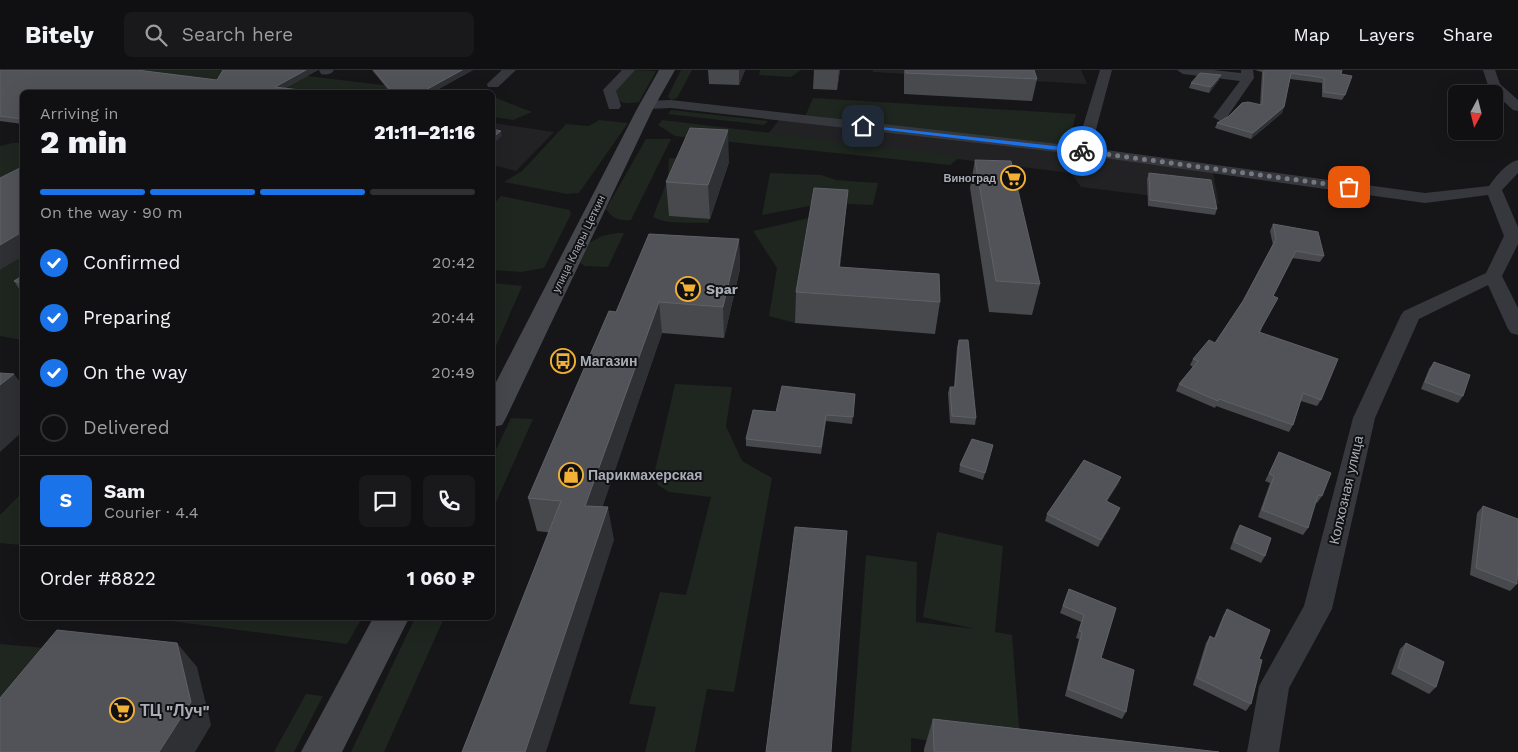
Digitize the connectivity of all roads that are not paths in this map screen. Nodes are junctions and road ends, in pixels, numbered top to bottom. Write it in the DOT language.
graph roads {
  1 [pos="510,70"];
  2 [pos="629,70"];
  3 [pos="667,70"];
  4 [pos="1106,70"];
  5 [pos="1183,70"];
  6 [pos="1489,70"];
  7 [pos="1247,74"];
  8 [pos="493,84"];
  9 [pos="648,105"];
  10 [pos="614,106"];
  11 [pos="1518,107"];
  12 [pos="1220,116"];
  13 [pos="1083,151"];
  14 [pos="1518,165"];
  15 [pos="1494,190"];
  16 [pos="1492,276"];
  17 [pos="1518,328"];
  18 [pos="495,412"];
  19 [pos="390,620"];
  20 [pos="321,752"];
  21 [pos="1263,752"];
  1 -- 8 [label="street"];
  2 -- 10 [label="street"];
  3 -- 9 [label="main road, улица Клары Цеткин"];
  4 -- 13 [label="street"];
  5 -- 7 [label="street"];
  6 -- 11 [label="street"];
  7 -- 12 [label="street"];
  9 -- 13 [label="street"];
  9 -- 18 [label="main road, улица Клары Цеткин"];
  13 -- 15 [label="street"];
  14 -- 15 [label="street"];
  15 -- 16 [label="street"];
  16 -- 17 [label="street"];
  16 -- 21 [label="street, Колхозная улица"];
  19 -- 20 [label="main road"];
}
